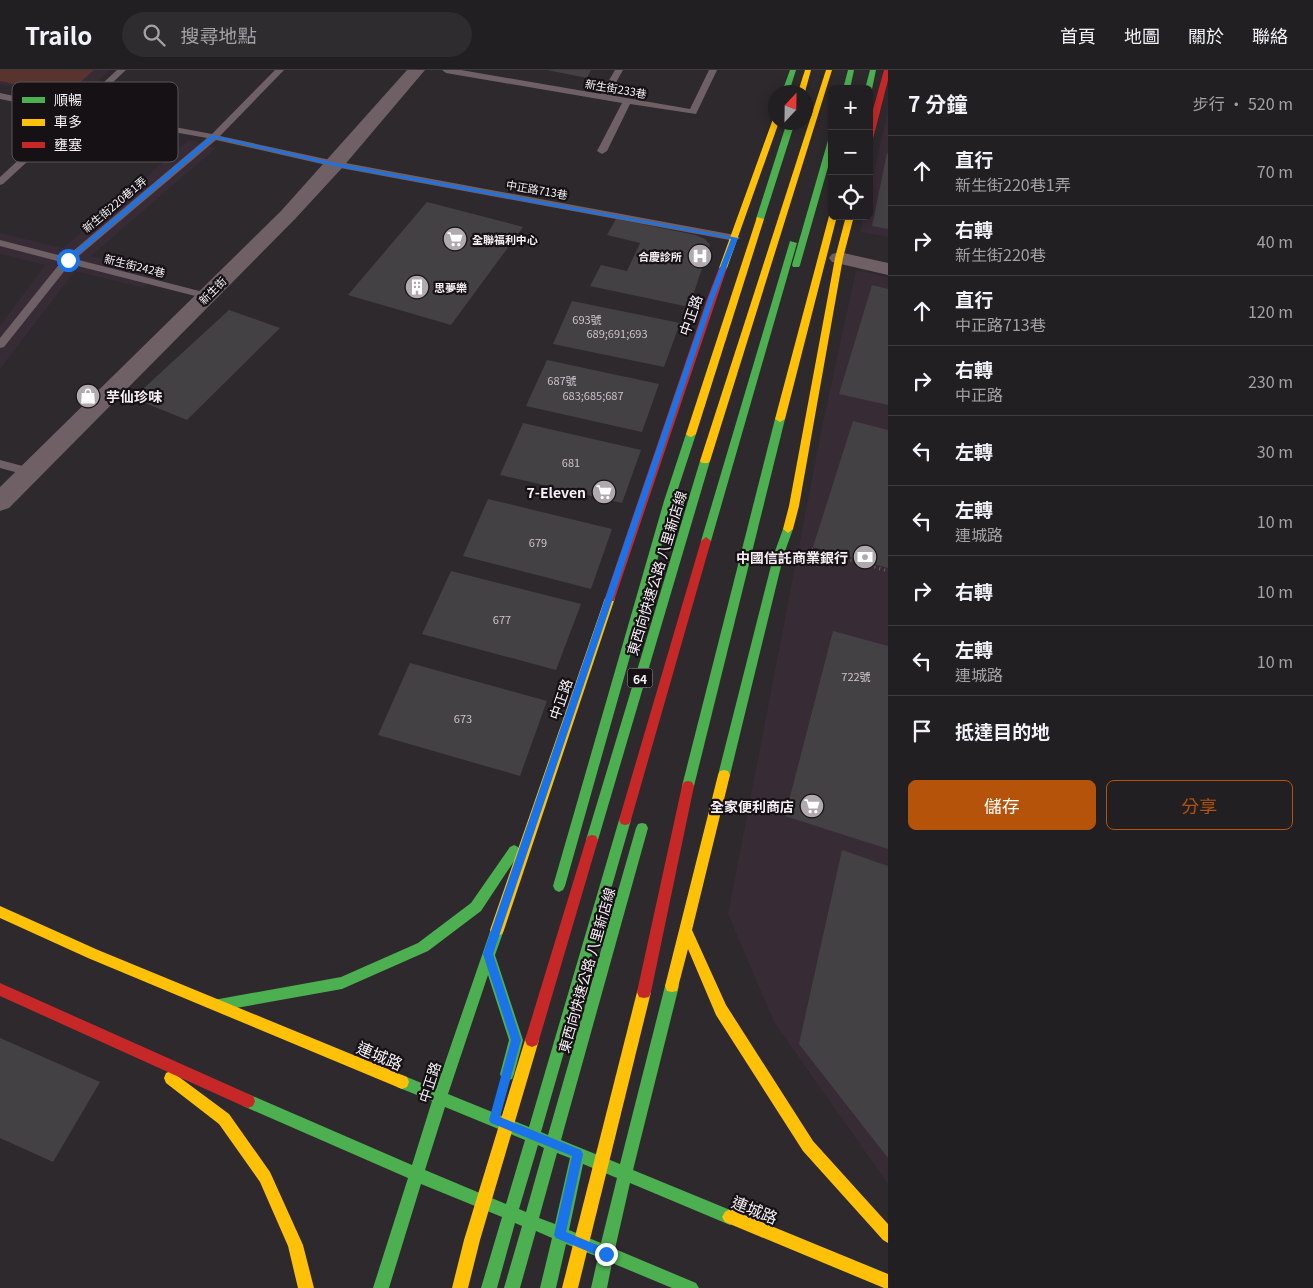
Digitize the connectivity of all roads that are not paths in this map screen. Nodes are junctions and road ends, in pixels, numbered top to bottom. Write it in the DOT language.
graph roads {
  1 [pos="122,70"];
  2 [pos="280,70"];
  3 [pos="416,70"];
  4 [pos="446,70"];
  5 [pos="619,70"];
  6 [pos="713,70"];
  7 [pos="793,70"];
  8 [pos="808,70"];
  9 [pos="829,70"];
  10 [pos="843,70"];
  11 [pos="851,70"];
  12 [pos="873,70"];
  13 [pos="887,70"];
  14 [pos="109,82"];
  15 [pos="788,85"];
  16 [pos="803,85"];
  17 [pos="838,85"];
  18 [pos="847,85"];
  19 [pos="869,85"];
  20 [pos="604,97"];
  21 [pos="628,101"];
  22 [pos="826,127"];
  23 [pos="178,130"];
  24 [pos="773,130"];
  25 [pos="788,130"];
  26 [pos="871,130"];
  27 [pos="214,137"];
  28 [pos="602,151"];
  29 [pos="828,153"];
  30 [pos="22,162"];
  31 [pos="335,164"];
  32 [pos="0,182"];
  33 [pos="832,220"];
  34 [pos="849,220"];
  35 [pos="735,238"];
  36 [pos="0,243"];
  37 [pos="839,258"];
  38 [pos="68,260"];
  39 [pos="888,269"];
  40 [pos="206,296"];
  41 [pos="0,345"];
  42 [pos="0,464"];
  43 [pos="30,472"];
  44 [pos="734,488"];
  45 [pos="0,502"];
  46 [pos="644,820"];
  47 [pos="535,821"];
  48 [pos="556,895"];
  49 [pos="0,912"];
  50 [pos="686,930"];
  51 [pos="488,954"];
  52 [pos="0,989"];
  53 [pos="219,1005"];
  54 [pos="521,1019"];
  55 [pos="138,1053"];
  56 [pos="440,1097"];
  57 [pos="578,1154"];
  58 [pos="415,1172"];
  59 [pos="625,1174"];
  60 [pos="473,1189"];
  61 [pos="466,1211"];
  62 [pos="560,1235"];
  63 [pos="888,1235"];
  64 [pos="606,1254"];
  65 [pos="888,1282"];
  66 [pos="306,1288"];
  67 [pos="381,1288"];
  68 [pos="460,1288"];
  69 [pos="489,1288"];
  70 [pos="512,1288"];
  71 [pos="548,1288"];
  72 [pos="570,1288"];
  73 [pos="599,1288"];
  74 [pos="691,1288"];
  1 -- 14 [label="lane"];
  2 -- 27 [label="lane, 新生街220巷1弄"];
  3 -- 31 [label="street, 新生街"];
  4 -- 20 [label="lane, 新生街233巷"];
  5 -- 20 [label="lane"];
  6 -- 21 [label="lane, 新生街233巷"];
  7 -- 15 [label="main road"];
  8 -- 16 [label="main road"];
  9 -- 68 [label="main road, 東西向快速公路 八里新店線 / 64"];
  10 -- 17 [label="main road"];
  11 -- 18 [label="main road"];
  12 -- 19 [label="main road"];
  13 -- 26 [label="main road"];
  20 -- 21 [label="lane, 新生街233巷"];
  21 -- 28 [label="lane"];
  22 -- 69 [label="main road"];
  23 -- 27 [label="lane, 中正路713巷"];
  24 -- 35 [label="main road, 中正路"];
  25 -- 48 [label="main road"];
  27 -- 31 [label="lane, 中正路713巷"];
  27 -- 38 [label="lane, 新生街220巷1弄"];
  29 -- 44 [label="main road"];
  30 -- 32 [label="lane"];
  31 -- 35 [label="lane, 中正路713巷"];
  31 -- 40 [label="street, 新生街"];
  33 -- 72 [label="main road"];
  34 -- 37 [label="main road"];
  35 -- 47 [label="main road, 中正路"];
  36 -- 38 [label="lane, 新生街242巷"];
  37 -- 39 [label="street"];
  37 -- 50 [label="main road"];
  38 -- 40 [label="lane, 新生街242巷"];
  38 -- 41 [label="lane, 新生街220巷1弄"];
  40 -- 43 [label="street, 新生街"];
  42 -- 43 [label="lane"];
  43 -- 45 [label="street, 新生街"];
  46 -- 70 [label="main road, 東西向快速公路 八里新店線"];
  47 -- 51 [label="main road, 中正路"];
  47 -- 53 [label="main road"];
  49 -- 53 [label="main road, 連城路"];
  50 -- 59 [label="main road"];
  50 -- 63 [label="main road"];
  51 -- 54 [label="main road"];
  51 -- 56 [label="main road, 中正路"];
  52 -- 55 [label="main road"];
  53 -- 56 [label="main road, 連城路"];
  55 -- 58 [label="main road"];
  55 -- 66 [label="main road"];
  56 -- 57 [label="main road, 連城路"];
  56 -- 58 [label="main road, 中正路"];
  57 -- 59 [label="main road, 連城路"];
  57 -- 62 [label="main road"];
  58 -- 60 [label="main road"];
  58 -- 67 [label="main road, 中正路"];
  59 -- 64 [label="main road"];
  59 -- 65 [label="main road, 連城路"];
  60 -- 61 [label="main road"];
  60 -- 62 [label="main road"];
  62 -- 64 [label="main road"];
  62 -- 71 [label="main road"];
  64 -- 73 [label="main road"];
  64 -- 74 [label="main road"];
}
